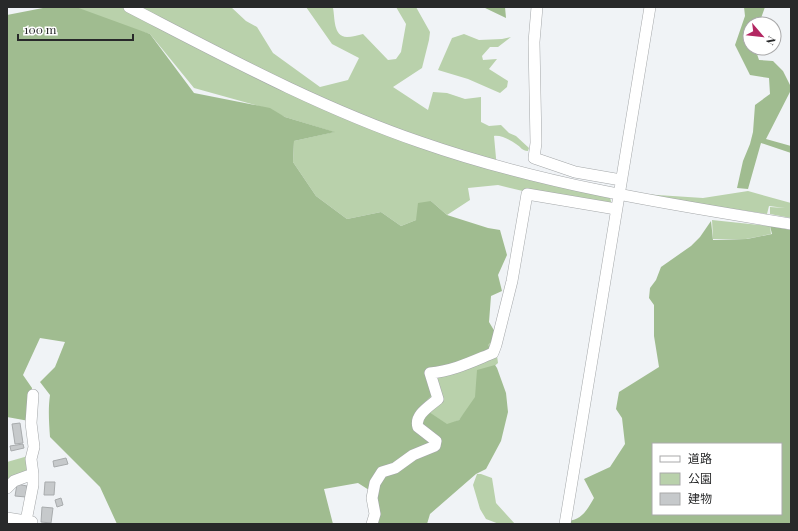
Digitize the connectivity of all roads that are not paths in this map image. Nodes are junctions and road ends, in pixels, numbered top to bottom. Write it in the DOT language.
graph roads {
  1 [pos="129,7"];
  2 [pos="537,7"];
  3 [pos="650,7"];
  4 [pos="621,180"];
  5 [pos="619,194"];
  6 [pos="616,209"];
  7 [pos="791,224"];
  8 [pos="33,395"];
  9 [pos="33,474"];
  10 [pos="7,488"];
  11 [pos="7,518"];
  12 [pos="372,524"];
  13 [pos="564,524"];
  1 -- 5 [label="street"];
  2 -- 4 [label="street"];
  3 -- 4 [label="street"];
  4 -- 5 [label="street"];
  5 -- 6 [label="street"];
  5 -- 7 [label="street"];
  6 -- 12 [label="street"];
  6 -- 13 [label="street"];
  8 -- 9 [label="street"];
  9 -- 10 [label="street"];
  9 -- 11 [label="street"];
}
